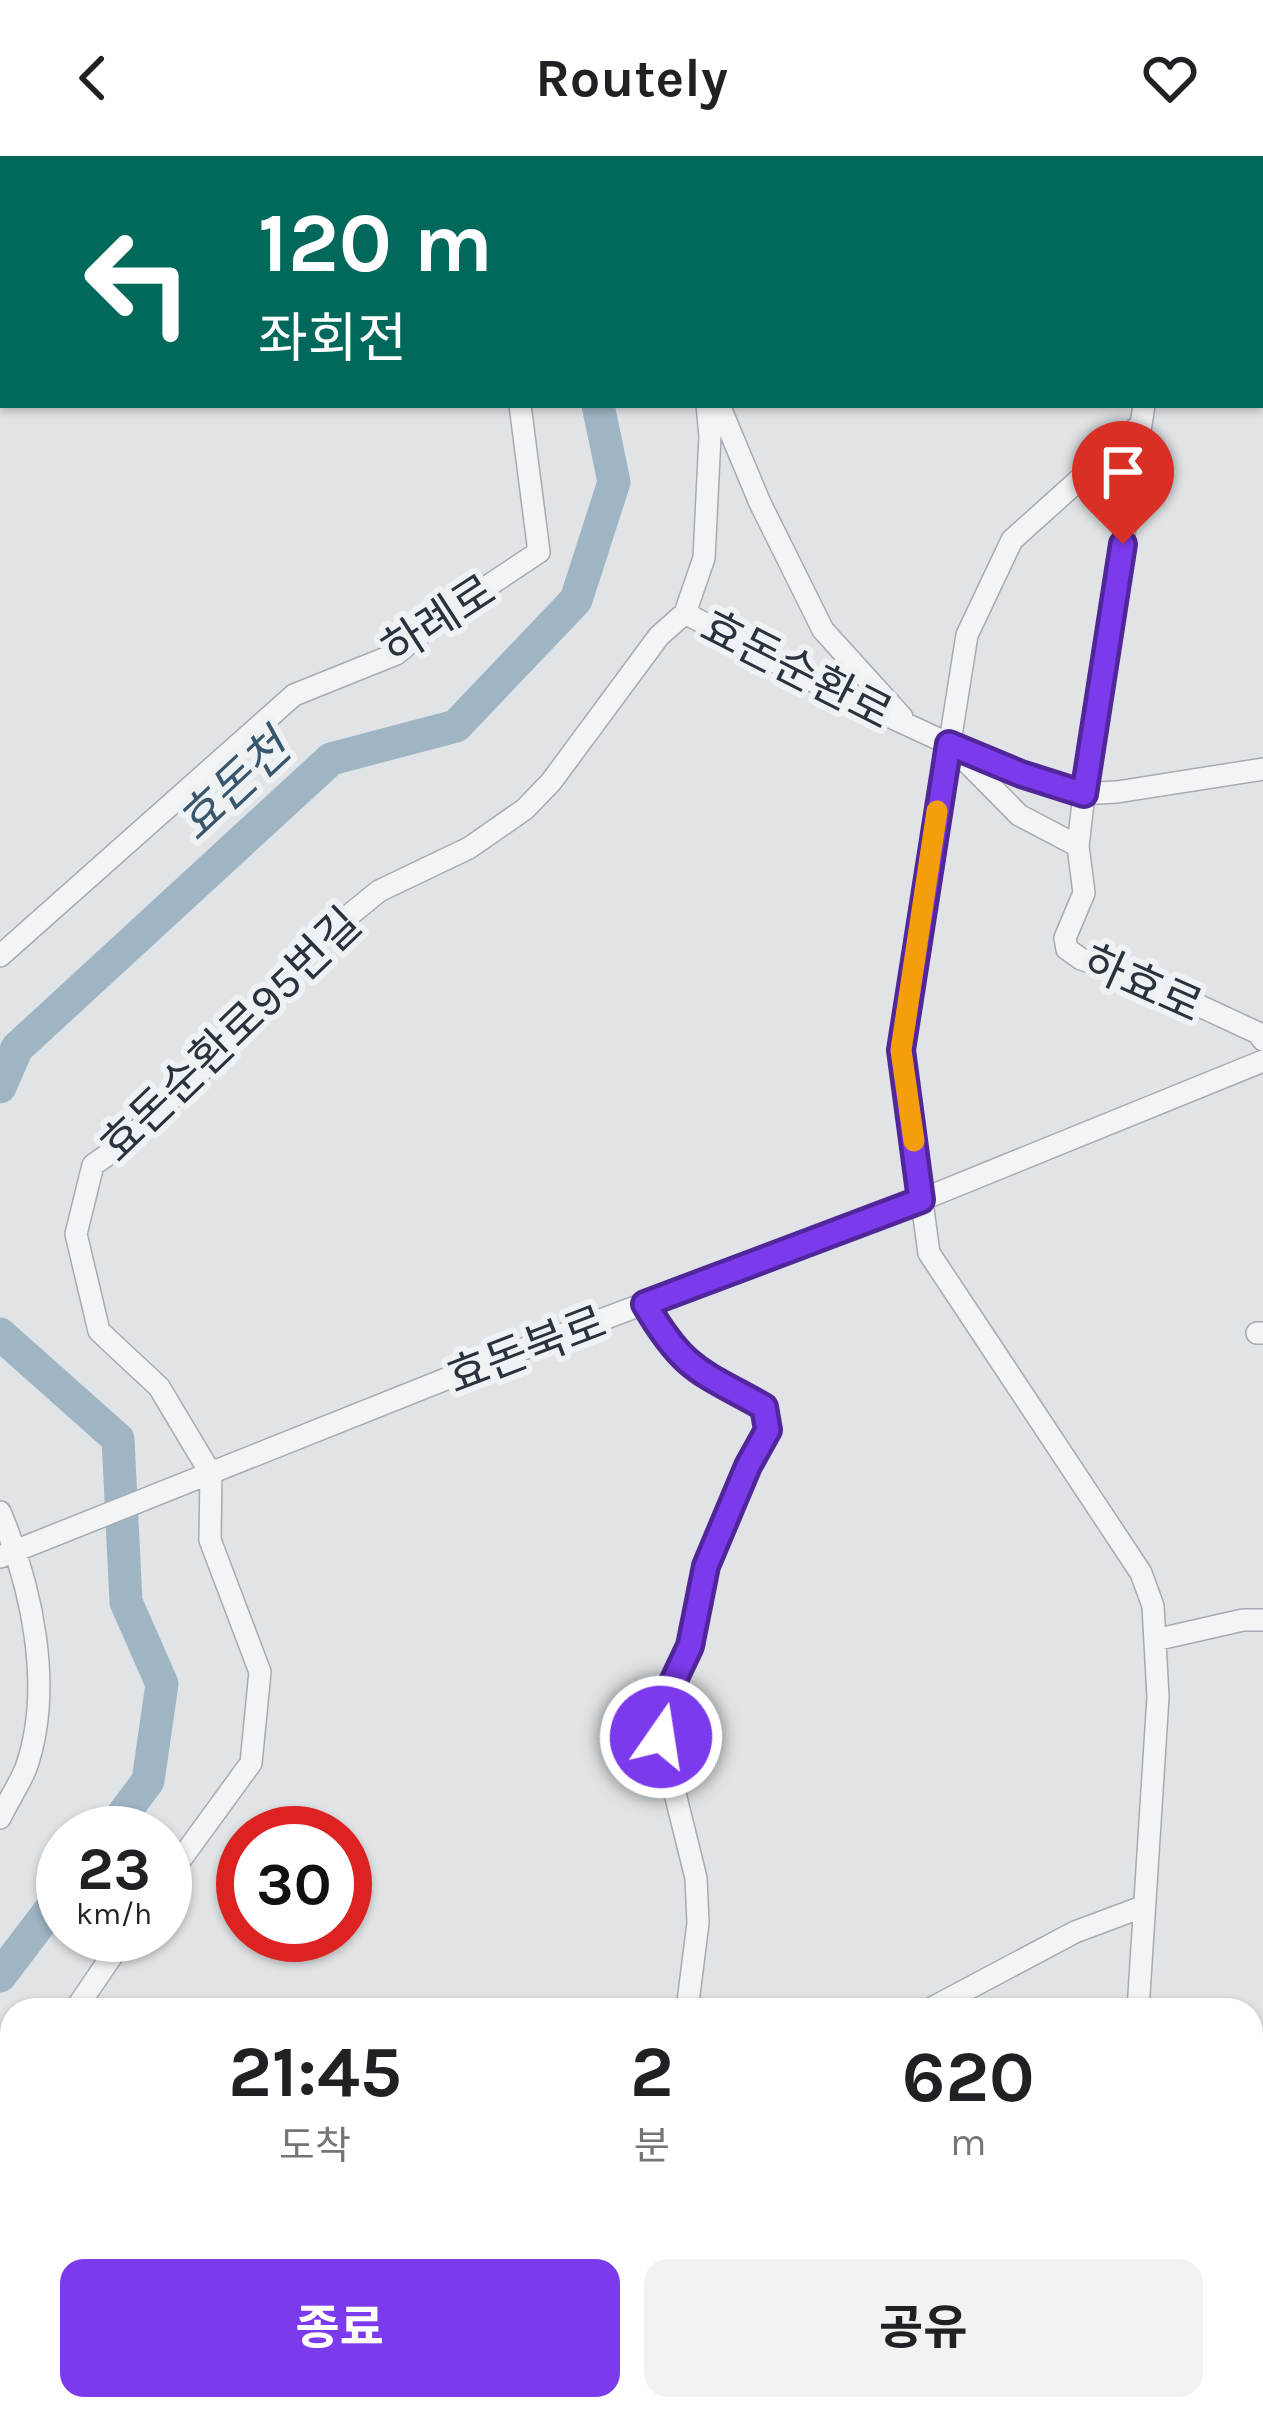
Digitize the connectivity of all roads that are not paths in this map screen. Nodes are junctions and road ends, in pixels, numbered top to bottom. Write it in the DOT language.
graph roads {
  1 [pos="520,408"];
  2 [pos="707,408"];
  3 [pos="720,408"];
  4 [pos="1142,415"];
  5 [pos="685,614"];
  6 [pos="911,727"];
  7 [pos="949,744"];
  8 [pos="1263,769"];
  9 [pos="1084,794"];
  10 [pos="1078,846"];
  11 [pos="0,956"];
  12 [pos="1263,1040"];
  13 [pos="1263,1061"];
  14 [pos="921,1200"];
  15 [pos="645,1304"];
  16 [pos="201,1477"];
  17 [pos="0,1512"];
  18 [pos="8,1555"];
  19 [pos="1263,1620"];
  20 [pos="1155,1640"];
  21 [pos="0,1818"];
  22 [pos="192,1844"];
  23 [pos="1142,1907"];
  24 [pos="108,1962"];
  25 [pos="83,1998"];
  26 [pos="689,1998"];
  27 [pos="951,1998"];
  28 [pos="1138,1998"];
  1 -- 11 [label="street, 하례로"];
  2 -- 5 [label="street, 효돈순환로"];
  3 -- 6 [label="street"];
  4 -- 7 [label="street"];
  4 -- 9 [label="street, 하효로"];
  5 -- 6 [label="street, 효돈순환로"];
  5 -- 16 [label="street, 효돈순환로95번길"];
  6 -- 7 [label="street, 효돈순환로"];
  7 -- 9 [label="street"];
  7 -- 10 [label="street, 효돈순환로"];
  7 -- 14 [label="street"];
  8 -- 9 [label="street"];
  9 -- 10 [label="street, 하효로"];
  10 -- 12 [label="street, 하효로"];
  13 -- 14 [label="street, 효돈북로"];
  14 -- 15 [label="street, 효돈북로"];
  14 -- 20 [label="street"];
  15 -- 16 [label="street, 효돈북로"];
  15 -- 26 [label="street"];
  16 -- 18 [label="street, 효돈북로"];
  16 -- 22 [label="street"];
  17 -- 18 [label="street"];
  18 -- 21 [label="street"];
  19 -- 20 [label="street"];
  20 -- 23 [label="street"];
  23 -- 27 [label="street"];
  23 -- 28 [label="street"];
  24 -- 25 [label="street"];
}
